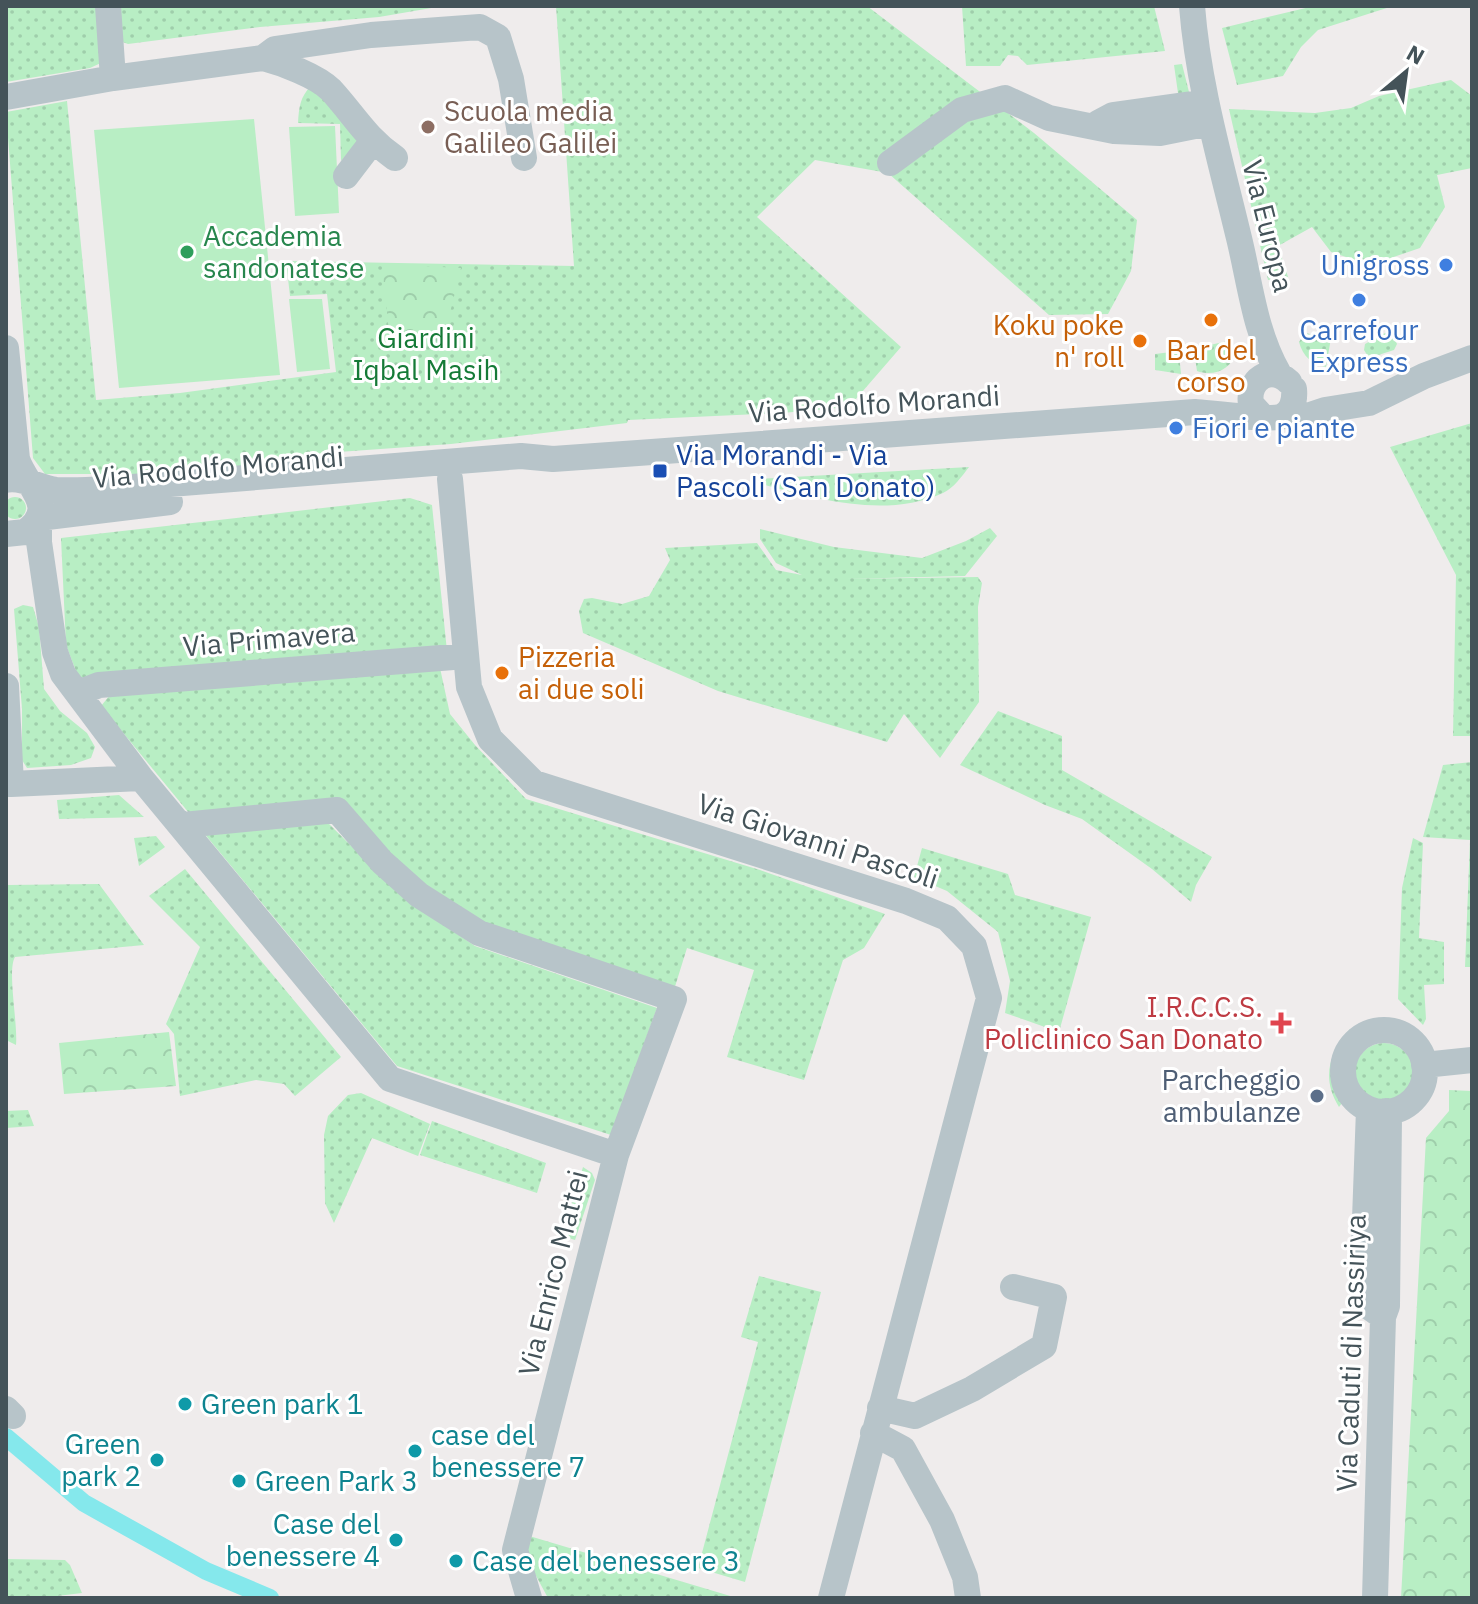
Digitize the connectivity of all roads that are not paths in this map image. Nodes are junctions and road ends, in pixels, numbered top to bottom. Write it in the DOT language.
graph roads {
  1 [pos="108,6"];
  2 [pos="1192,6"];
  3 [pos="263,58"];
  4 [pos="113,78"];
  5 [pos="6,97"];
  6 [pos="1208,112"];
  7 [pos="372,142"];
  8 [pos="395,158"];
  9 [pos="524,158"];
  10 [pos="890,163"];
  11 [pos="346,176"];
  12 [pos="6,348"];
  13 [pos="1472,358"];
  14 [pos="1271,395"];
  15 [pos="544,458"];
  16 [pos="241,479"];
  17 [pos="450,479"];
  18 [pos="18,482"];
  19 [pos="39,518"];
  20 [pos="6,534"];
  21 [pos="466,656"];
  22 [pos="6,686"];
  23 [pos="78,693"];
  24 [pos="117,747"];
  25 [pos="141,778"];
  26 [pos="108,779"];
  27 [pos="8,787"];
  28 [pos="183,825"];
  29 [pos="1472,1060"];
  30 [pos="1424,1065"];
  31 [pos="1378,1110"];
  32 [pos="616,1155"];
  33 [pos="1013,1287"];
  34 [pos="876,1420"];
  35 [pos="529,1598"];
  36 [pos="831,1598"];
  37 [pos="968,1598"];
  38 [pos="1375,1598"];
  1 -- 4 [label="street"];
  2 -- 6 [label="street, Via Europa"];
  3 -- 4 [label="street"];
  3 -- 7 [label="street"];
  3 -- 9 [label="street"];
  4 -- 5 [label="street"];
  6 -- 10 [label="street"];
  6 -- 14 [label="street, Via Europa"];
  7 -- 8 [label="street"];
  7 -- 11 [label="street"];
  12 -- 18 [label="street, Via Enrico Mattei"];
  13 -- 14 [label="street, Via Rodolfo Morandi"];
  14 -- 15 [label="street, Via Rodolfo Morandi"];
  15 -- 16 [label="street, Via Rodolfo Morandi"];
  15 -- 17 [label="street, Via Rodolfo Morandi"];
  16 -- 17 [label="street, Via Rodolfo Morandi"];
  16 -- 18 [label="street, Via Rodolfo Morandi"];
  17 -- 19 [label="street, Via Rodolfo Morandi"];
  17 -- 21 [label="street, Via Giovanni Pascoli"];
  18 -- 19 [label="street, Via Enrico Mattei"];
  19 -- 20 [label="street, Via Rodolfo Morandi"];
  19 -- 23 [label="street, Via Enrico Mattei"];
  21 -- 23 [label="street, Via Primavera"];
  21 -- 34 [label="street, Via Giovanni Pascoli"];
  22 -- 27 [label="street"];
  23 -- 24 [label="street, Via Enrico Mattei"];
  24 -- 25 [label="street, Via Enrico Mattei"];
  24 -- 26 [label="street"];
  25 -- 26 [label="street"];
  25 -- 28 [label="street, Via Enrico Mattei"];
  26 -- 27 [label="street"];
  28 -- 32 [label="street, Via Enrico Mattei"];
  28 -- 32 [label="street"];
  29 -- 30 [label="street"];
  30 -- 31 [label="street"];
  30 -- 31 [label="street"];
  31 -- 38 [label="street, Via Caduti di Nassiriya"];
  32 -- 35 [label="street, Via Enrico Mattei"];
  33 -- 34 [label="street"];
  34 -- 36 [label="street, Via Giovanni Pascoli"];
  34 -- 37 [label="street"];
}
